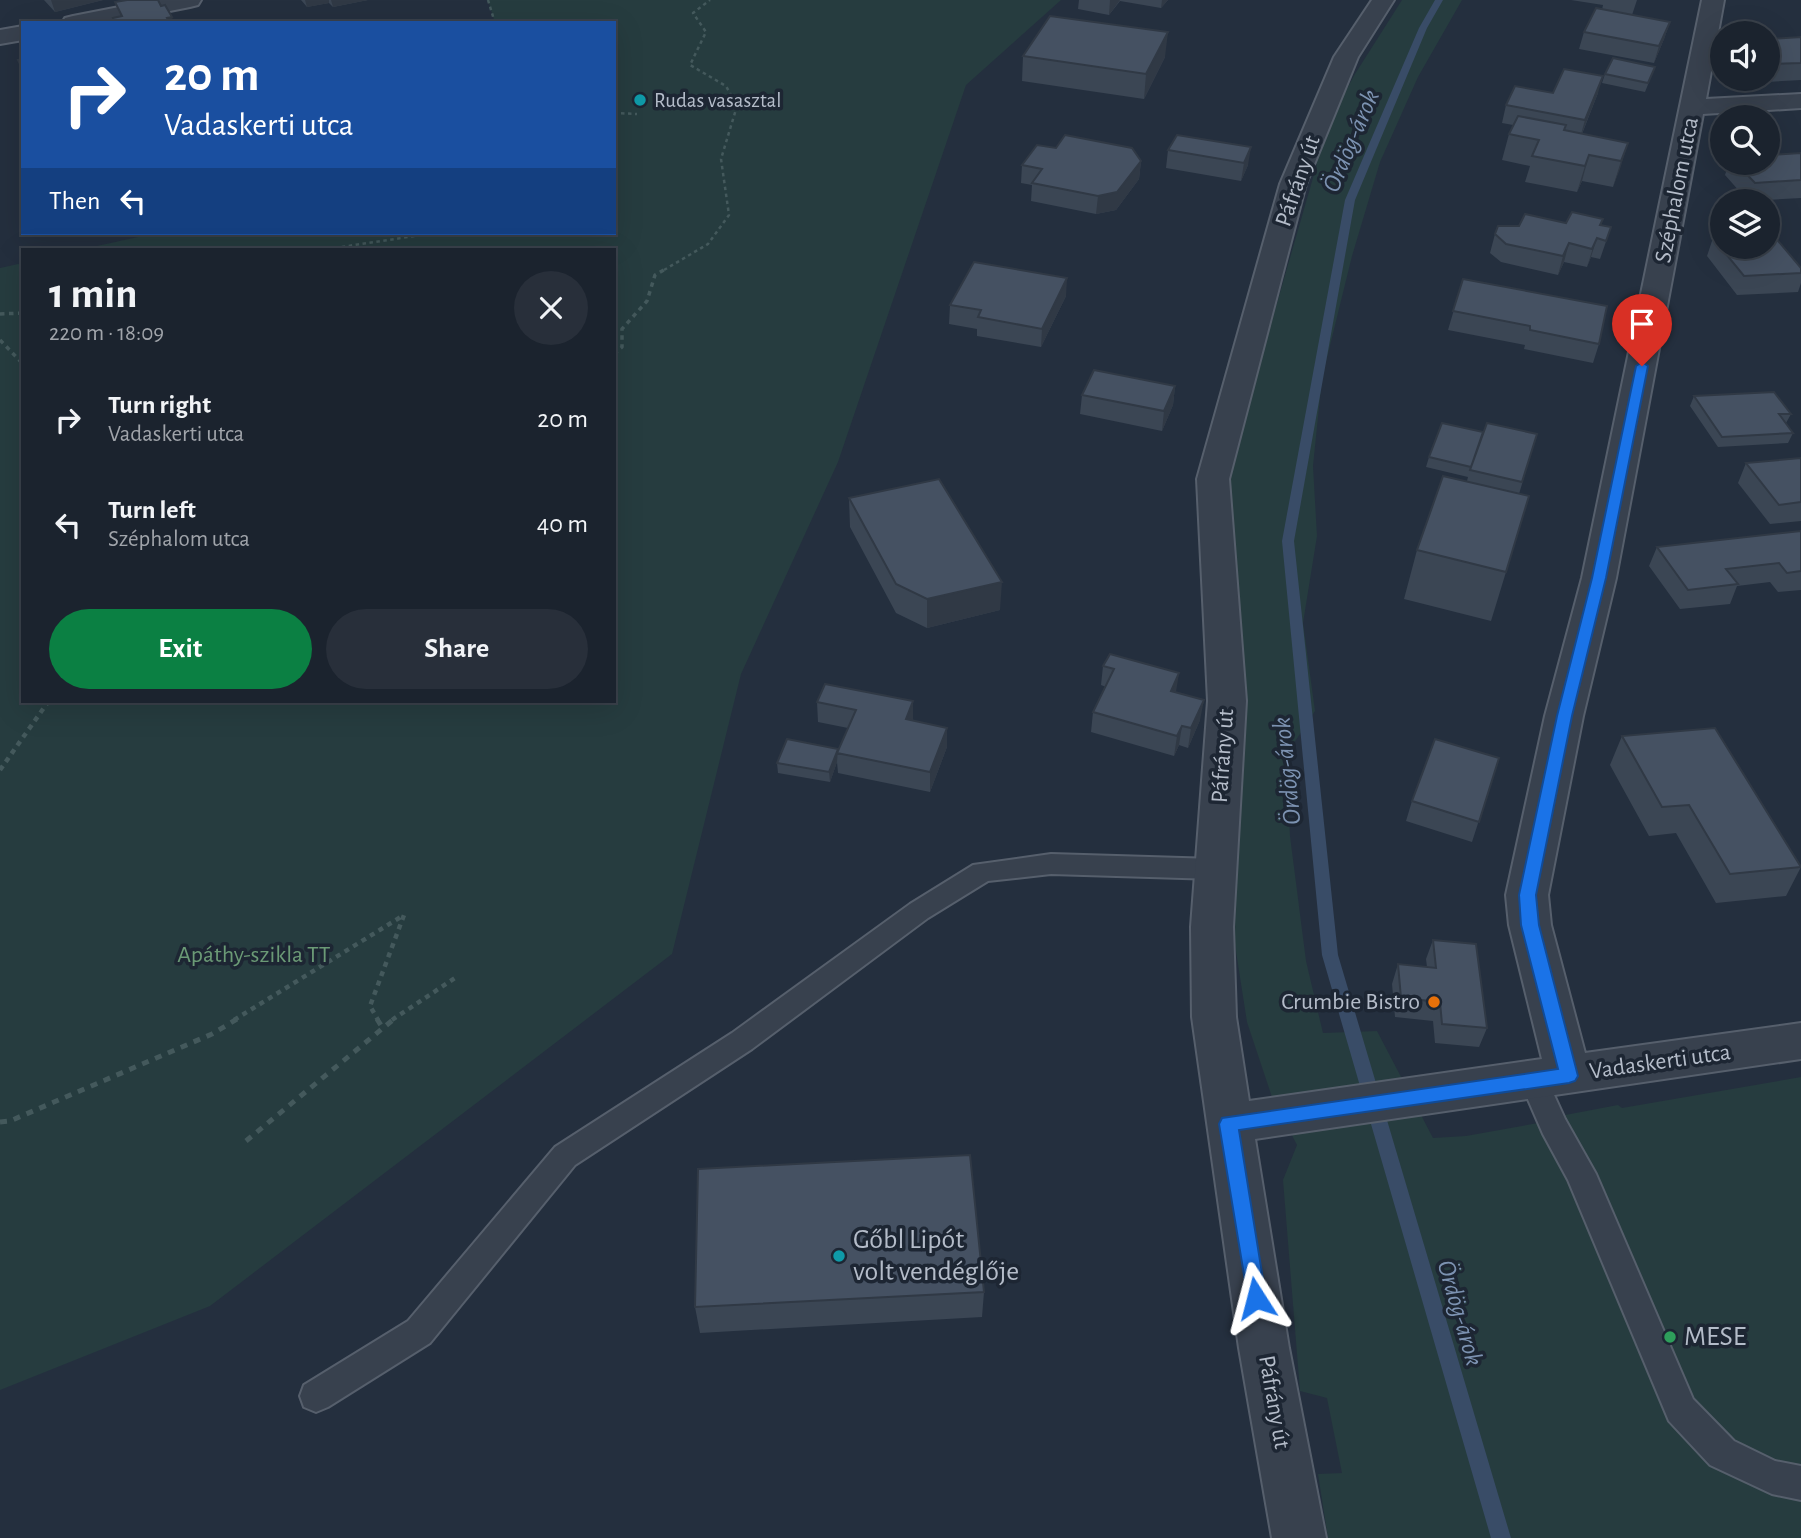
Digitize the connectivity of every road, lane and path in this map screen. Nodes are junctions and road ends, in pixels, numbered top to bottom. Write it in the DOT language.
graph roads {
  1 [pos="190,0"];
  2 [pos="488,0"];
  3 [pos="710,0"];
  4 [pos="1383,0"];
  5 [pos="1713,0"];
  6 [pos="84,21"];
  7 [pos="494,21"];
  8 [pos="21,33"];
  9 [pos="0,37"];
  10 [pos="1801,101"];
  11 [pos="1694,107"];
  12 [pos="616,113"];
  13 [pos="637,114"];
  14 [pos="422,235"];
  15 [pos="334,248"];
  16 [pos="21,313"];
  17 [pos="0,314"];
  18 [pos="0,340"];
  19 [pos="616,352"];
  20 [pos="21,362"];
  21 [pos="47,703"];
  22 [pos="0,770"];
  23 [pos="1214,869"];
  24 [pos="454,978"];
  25 [pos="382,1027"];
  26 [pos="1801,1041"];
  27 [pos="1551,1079"];
  28 [pos="0,1122"];
  29 [pos="1229,1124"];
  30 [pos="246,1141"];
  31 [pos="316,1396"];
  32 [pos="1801,1483"];
  33 [pos="1299,1538"];
  1 -- 6 [label="street"];
  2 -- 7 [label="path"];
  3 -- 19 [label="path"];
  4 -- 23 [label="street, Páfrány út"];
  5 -- 11 [label="street, Széphalom utca"];
  8 -- 9 [label="street"];
  10 -- 11 [label="street"];
  11 -- 27 [label="street, Széphalom utca"];
  12 -- 13 [label="path"];
  14 -- 15 [label="path"];
  16 -- 17 [label="path"];
  18 -- 20 [label="path"];
  21 -- 22 [label="path"];
  23 -- 29 [label="street, Páfrány út"];
  23 -- 31 [label="lane"];
  24 -- 25 [label="path"];
  25 -- 28 [label="path"];
  25 -- 30 [label="path"];
  26 -- 27 [label="street, Vadaskerti utca"];
  27 -- 29 [label="street, Vadaskerti utca"];
  27 -- 32 [label="lane"];
  29 -- 33 [label="street, Páfrány út"];
}
